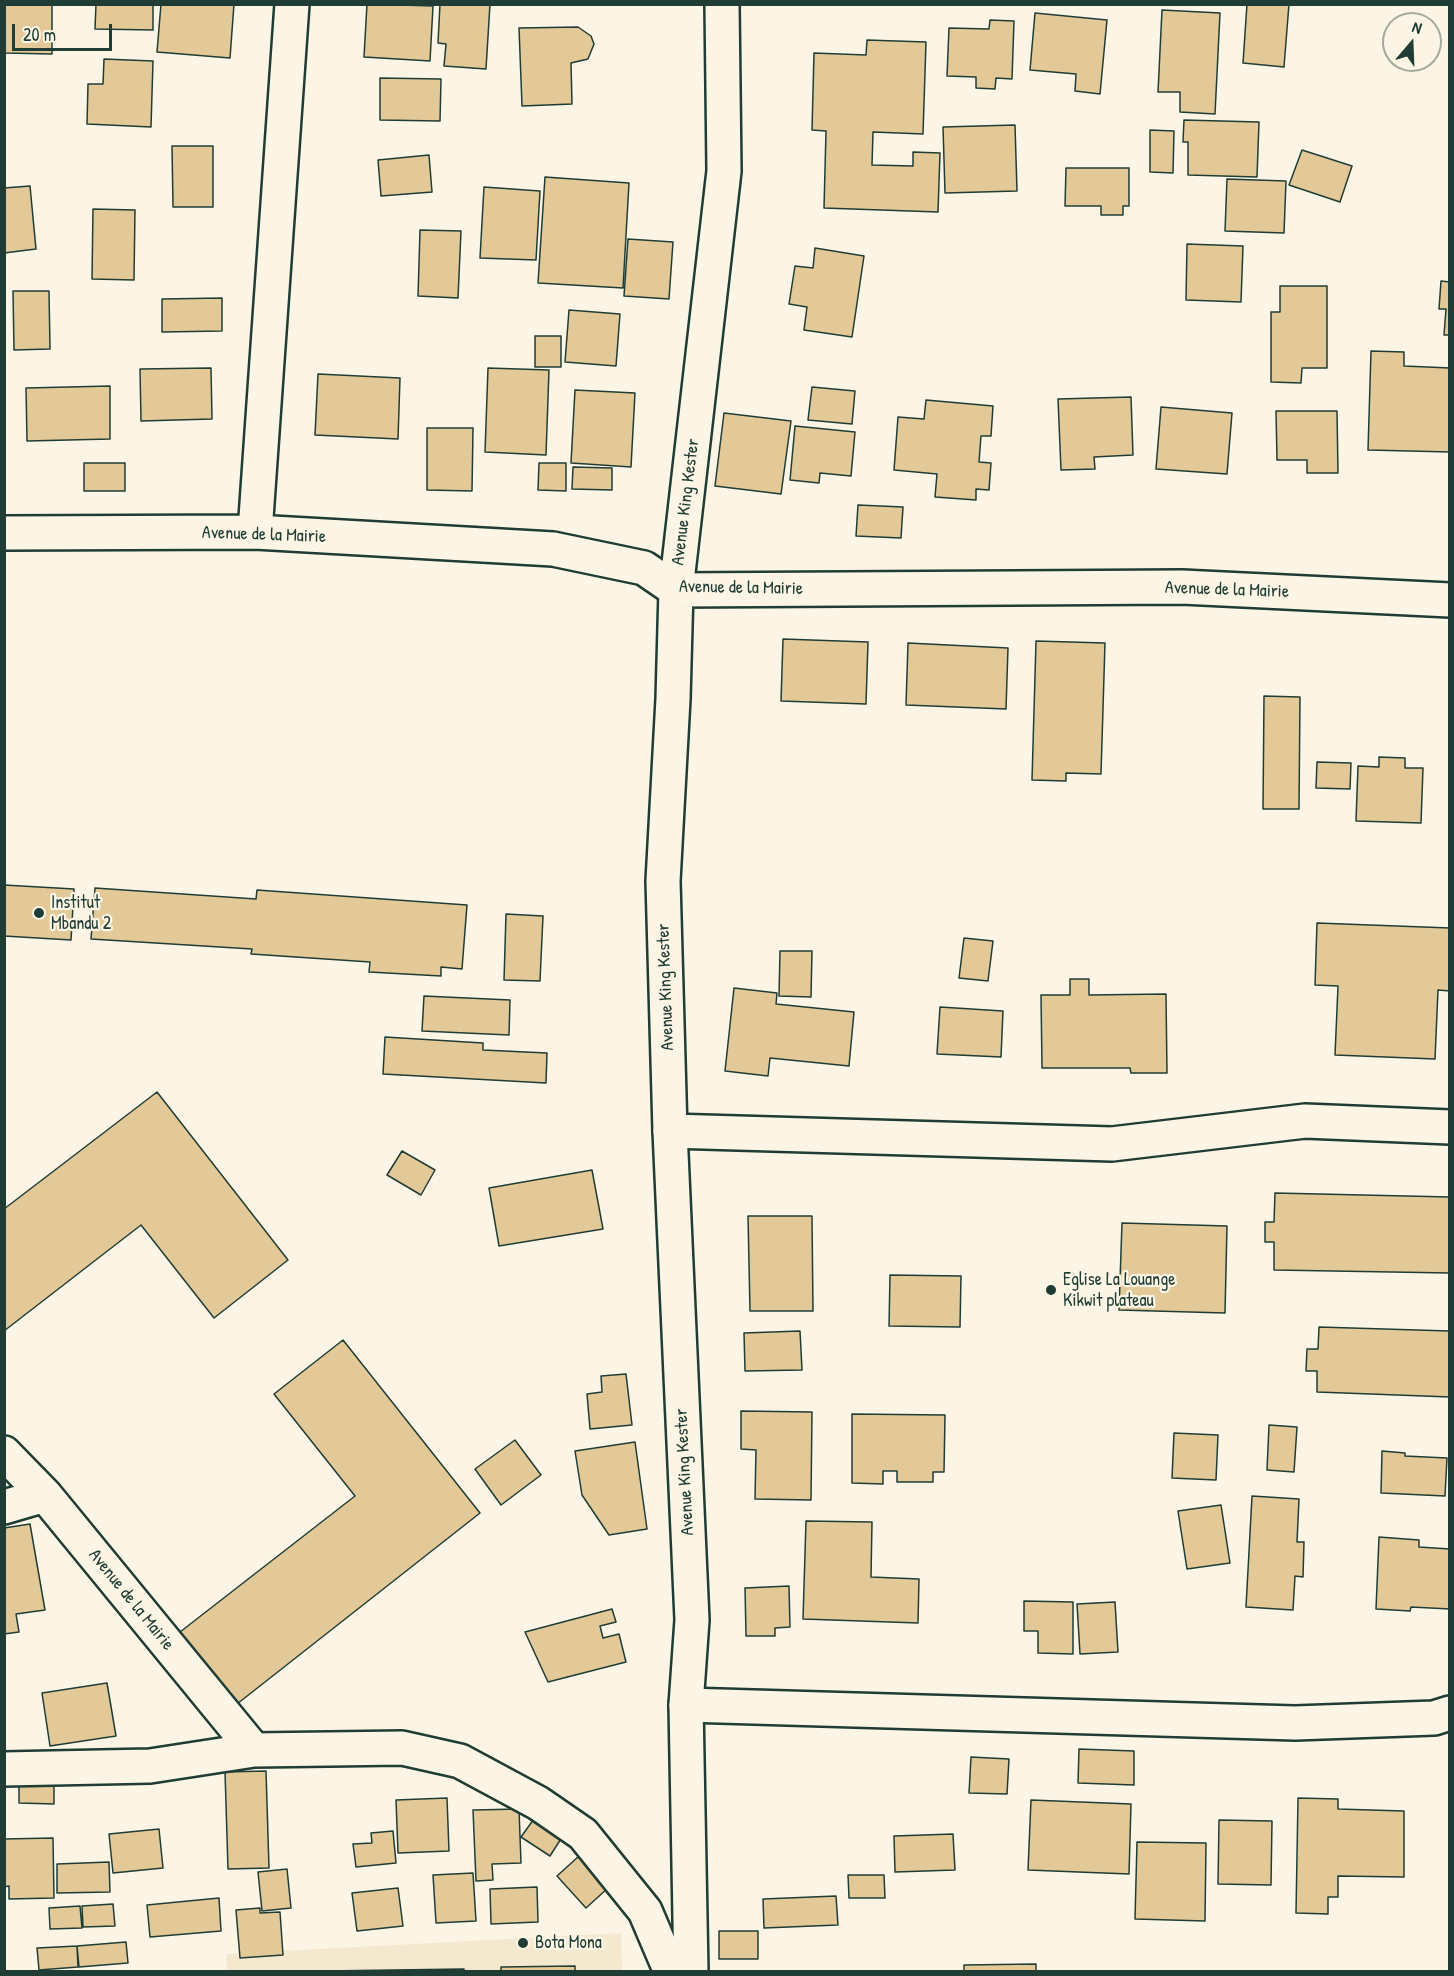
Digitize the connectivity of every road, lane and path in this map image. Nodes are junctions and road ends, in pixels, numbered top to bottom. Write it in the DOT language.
graph roads {
  1 [pos="292,4"];
  2 [pos="722,4"];
  3 [pos="255,532"];
  4 [pos="4,533"];
  5 [pos="676,590"];
  6 [pos="1449,600"];
  7 [pos="1449,1127"];
  8 [pos="670,1131"];
  9 [pos="4,1453"];
  10 [pos="45,1495"];
  11 [pos="4,1507"];
  12 [pos="686,1705"];
  13 [pos="1449,1713"];
  14 [pos="254,1750"];
  15 [pos="4,1769"];
  16 [pos="672,1971"];
  17 [pos="691,1971"];
  1 -- 3 [label="street"];
  2 -- 5 [label="street, Avenue King Kester"];
  3 -- 4 [label="street, Avenue de la Mairie"];
  3 -- 5 [label="street, Avenue de la Mairie"];
  5 -- 6 [label="street, Avenue de la Mairie"];
  5 -- 8 [label="street, Avenue King Kester"];
  7 -- 8 [label="street"];
  8 -- 12 [label="street, Avenue King Kester"];
  9 -- 10 [label="street, Avenue de la Mairie"];
  10 -- 11 [label="street"];
  10 -- 14 [label="street, Avenue de la Mairie"];
  12 -- 13 [label="street"];
  12 -- 17 [label="street, Avenue King Kester"];
  14 -- 15 [label="street"];
  14 -- 16 [label="street"];
}
